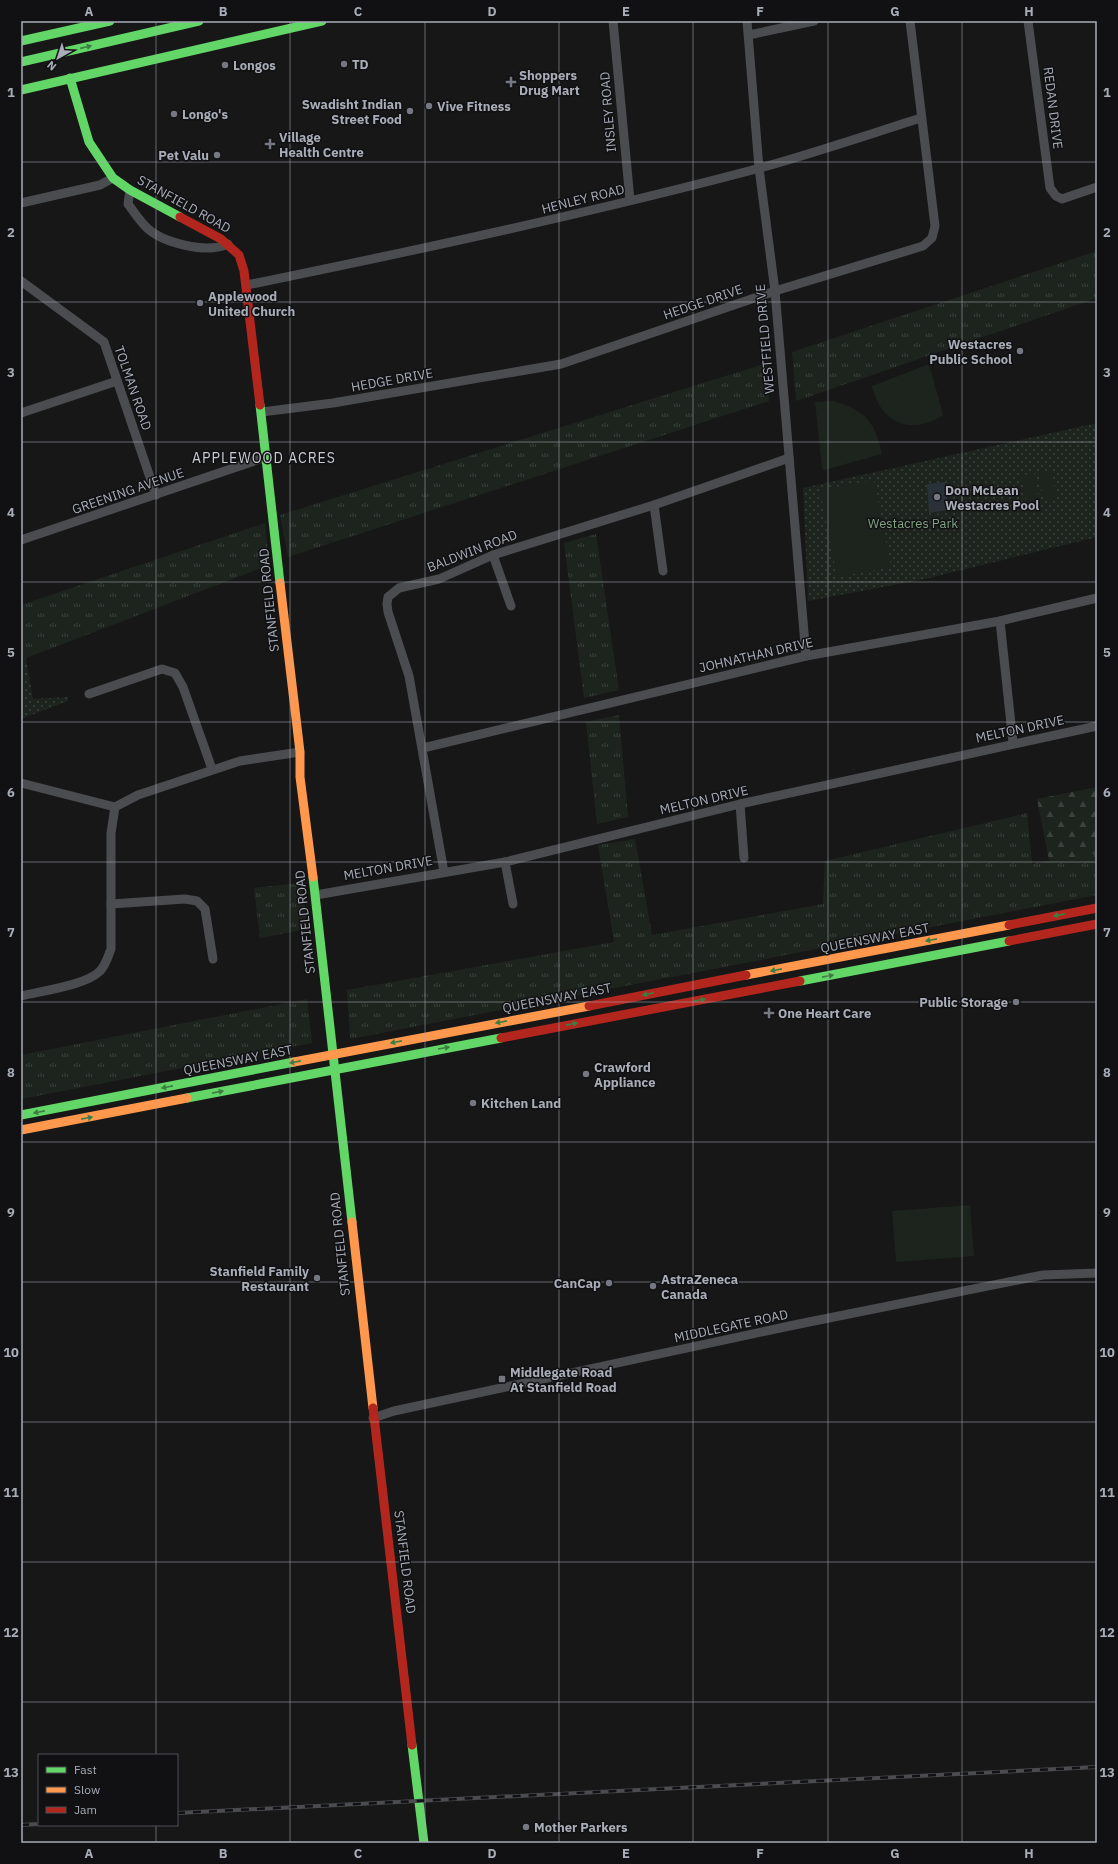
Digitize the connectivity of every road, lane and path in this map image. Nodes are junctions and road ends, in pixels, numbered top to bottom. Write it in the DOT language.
graph roads {
  1 [pos="110,21"];
  2 [pos="199,21"];
  3 [pos="322,21"];
  4 [pos="613,21"];
  5 [pos="747,21"];
  6 [pos="814,21"];
  7 [pos="910,21"];
  8 [pos="1028,21"];
  9 [pos="749,35"];
  10 [pos="21,41"];
  11 [pos="21,62"];
  12 [pos="70,78"];
  13 [pos="21,90"];
  14 [pos="920,118"];
  15 [pos="759,168"];
  16 [pos="113,178"];
  17 [pos="1097,187"];
  18 [pos="130,190"];
  19 [pos="630,200"];
  20 [pos="21,203"];
  21 [pos="228,244"];
  22 [pos="21,281"];
  23 [pos="247,284"];
  24 [pos="775,291"];
  25 [pos="117,381"];
  26 [pos="262,412"];
  27 [pos="21,413"];
  28 [pos="266,457"];
  29 [pos="789,458"];
  30 [pos="156,495"];
  31 [pos="654,505"];
  32 [pos="21,540"];
  33 [pos="493,555"];
  34 [pos="663,570"];
  35 [pos="1097,598"];
  36 [pos="511,606"];
  37 [pos="1000,621"];
  38 [pos="806,656"];
  39 [pos="89,694"];
  40 [pos="1097,726"];
  41 [pos="1013,744"];
  42 [pos="423,748"];
  43 [pos="300,752"];
  44 [pos="212,769"];
  45 [pos="21,784"];
  46 [pos="740,804"];
  47 [pos="115,807"];
  48 [pos="744,858"];
  49 [pos="505,862"];
  50 [pos="444,872"];
  51 [pos="316,895"];
  52 [pos="111,904"];
  53 [pos="513,904"];
  54 [pos="1097,908"];
  55 [pos="1097,924"];
  56 [pos="213,960"];
  57 [pos="21,996"];
  58 [pos="333,1054"];
  59 [pos="334,1069"];
  60 [pos="21,1115"];
  61 [pos="21,1130"];
  62 [pos="1097,1273"];
  63 [pos="373,1418"];
  64 [pos="424,1843"];
  1 -- 10 [label="main road"];
  11 -- 2 [label="main road, one-way"];
  3 -- 12 [label="main road"];
  4 -- 19 [label="street, INSLEY ROAD"];
  5 -- 9 [label="street, WESTFIELD DRIVE"];
  6 -- 9 [label="street"];
  7 -- 14 [label="street, HEDGE DRIVE"];
  8 -- 17 [label="street, REDAN DRIVE"];
  9 -- 15 [label="street, WESTFIELD DRIVE"];
  12 -- 13 [label="main road"];
  12 -- 16 [label="main road, STANFIELD ROAD"];
  14 -- 15 [label="street, HENLEY ROAD"];
  14 -- 24 [label="street, HEDGE DRIVE"];
  15 -- 19 [label="street, HENLEY ROAD"];
  15 -- 24 [label="street, WESTFIELD DRIVE"];
  16 -- 18 [label="main road, STANFIELD ROAD"];
  16 -- 20 [label="street"];
  18 -- 21 [label="main road, STANFIELD ROAD"];
  18 -- 21 [label="street"];
  19 -- 23 [label="street, HENLEY ROAD"];
  21 -- 23 [label="main road, STANFIELD ROAD"];
  22 -- 25 [label="street, TOLMAN ROAD"];
  23 -- 26 [label="main road, STANFIELD ROAD"];
  24 -- 26 [label="street, HEDGE DRIVE"];
  24 -- 29 [label="street, WESTFIELD DRIVE"];
  25 -- 27 [label="street"];
  25 -- 30 [label="street, TOLMAN ROAD"];
  26 -- 28 [label="main road, STANFIELD ROAD"];
  28 -- 30 [label="street, GREENING AVENUE"];
  28 -- 43 [label="main road, STANFIELD ROAD"];
  29 -- 31 [label="street, BALDWIN ROAD"];
  29 -- 38 [label="street, WESTFIELD DRIVE"];
  30 -- 32 [label="street, GREENING AVENUE"];
  31 -- 33 [label="street, BALDWIN ROAD"];
  31 -- 34 [label="street"];
  33 -- 36 [label="street"];
  33 -- 42 [label="street, BALDWIN ROAD"];
  35 -- 37 [label="street, JOHNATHAN DRIVE"];
  37 -- 38 [label="street, JOHNATHAN DRIVE"];
  37 -- 41 [label="street"];
  38 -- 42 [label="street, JOHNATHAN DRIVE"];
  39 -- 44 [label="street"];
  40 -- 41 [label="street, MELTON DRIVE"];
  41 -- 46 [label="street, MELTON DRIVE"];
  42 -- 50 [label="street, BALDWIN ROAD"];
  43 -- 44 [label="street"];
  43 -- 51 [label="main road, STANFIELD ROAD"];
  44 -- 47 [label="street"];
  45 -- 47 [label="street"];
  46 -- 48 [label="street"];
  46 -- 49 [label="street, MELTON DRIVE"];
  47 -- 52 [label="street"];
  49 -- 50 [label="street, MELTON DRIVE"];
  49 -- 53 [label="street"];
  50 -- 51 [label="street, MELTON DRIVE"];
  51 -- 58 [label="main road, STANFIELD ROAD"];
  52 -- 56 [label="street"];
  52 -- 57 [label="street"];
  54 -- 58 [label="main road, QUEENSWAY EAST, one-way"];
  59 -- 55 [label="main road, QUEENSWAY EAST, one-way"];
  58 -- 59 [label="main road, STANFIELD ROAD"];
  58 -- 60 [label="main road, QUEENSWAY EAST, one-way"];
  61 -- 59 [label="main road, QUEENSWAY EAST, one-way"];
  59 -- 63 [label="main road, STANFIELD ROAD"];
  62 -- 63 [label="street, MIDDLEGATE ROAD"];
  63 -- 64 [label="main road, STANFIELD ROAD"];
}
